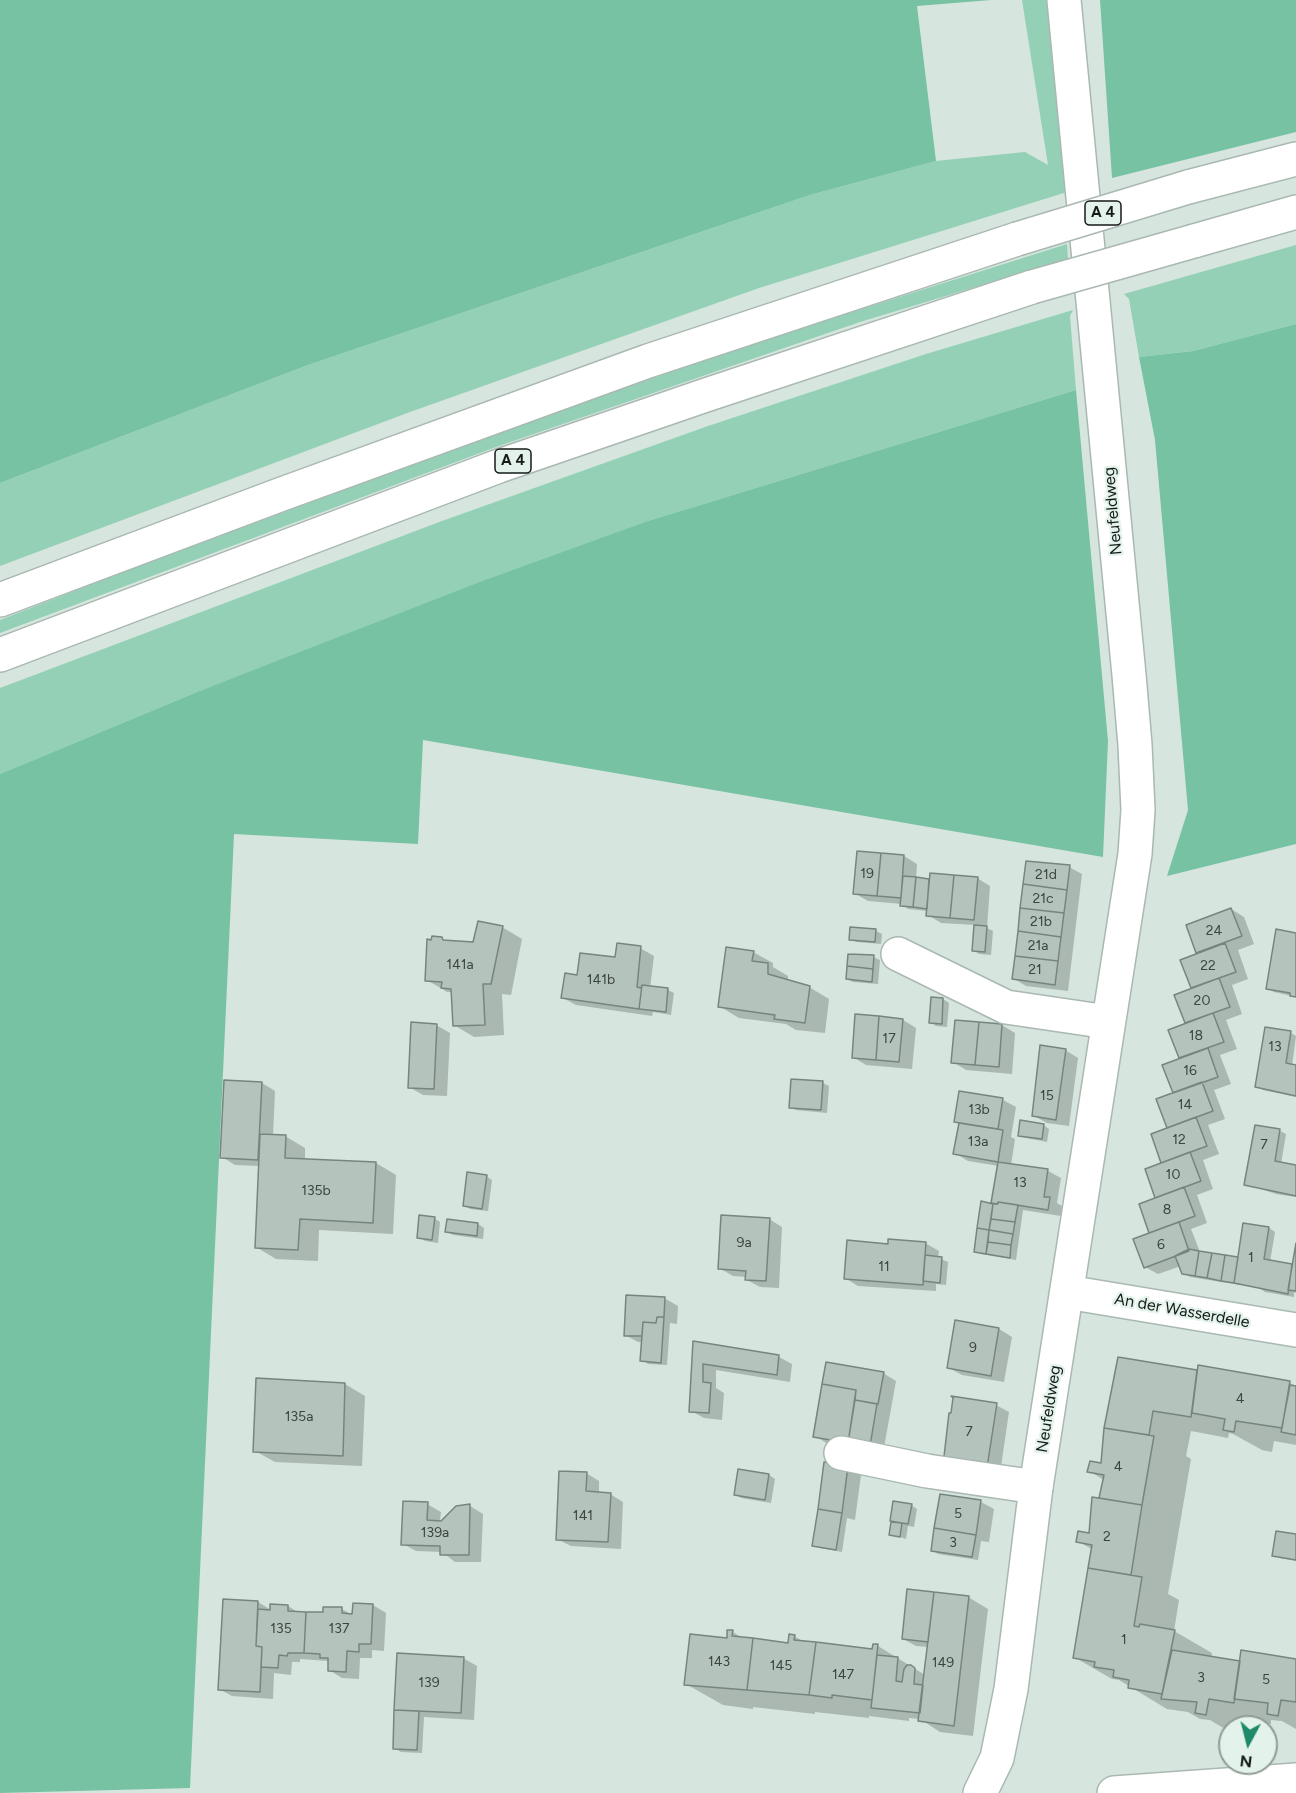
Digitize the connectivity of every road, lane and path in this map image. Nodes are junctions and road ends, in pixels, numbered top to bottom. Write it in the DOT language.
graph roads {
  1 [pos="1064,0"];
  2 [pos="1296,159"];
  3 [pos="1296,212"];
  4 [pos="0,600"];
  5 [pos="0,655"];
  6 [pos="898,954"];
  7 [pos="1108,1022"];
  8 [pos="1067,1292"];
  9 [pos="1296,1330"];
  10 [pos="841,1453"];
  11 [pos="1036,1488"];
  12 [pos="1296,1780"];
  13 [pos="980,1793"];
  14 [pos="1114,1793"];
  1 -- 7 [label="main road, Neufeldweg"];
  2 -- 4 [label="main road, A 4, bridge"];
  3 -- 5 [label="main road, A 4, bridge"];
  6 -- 7 [label="main road"];
  7 -- 8 [label="main road, Neufeldweg"];
  8 -- 9 [label="main road, An der Wasserdelle"];
  8 -- 11 [label="main road, Neufeldweg"];
  10 -- 11 [label="main road"];
  11 -- 13 [label="main road, Neufeldweg"];
  12 -- 14 [label="main road"];
}
